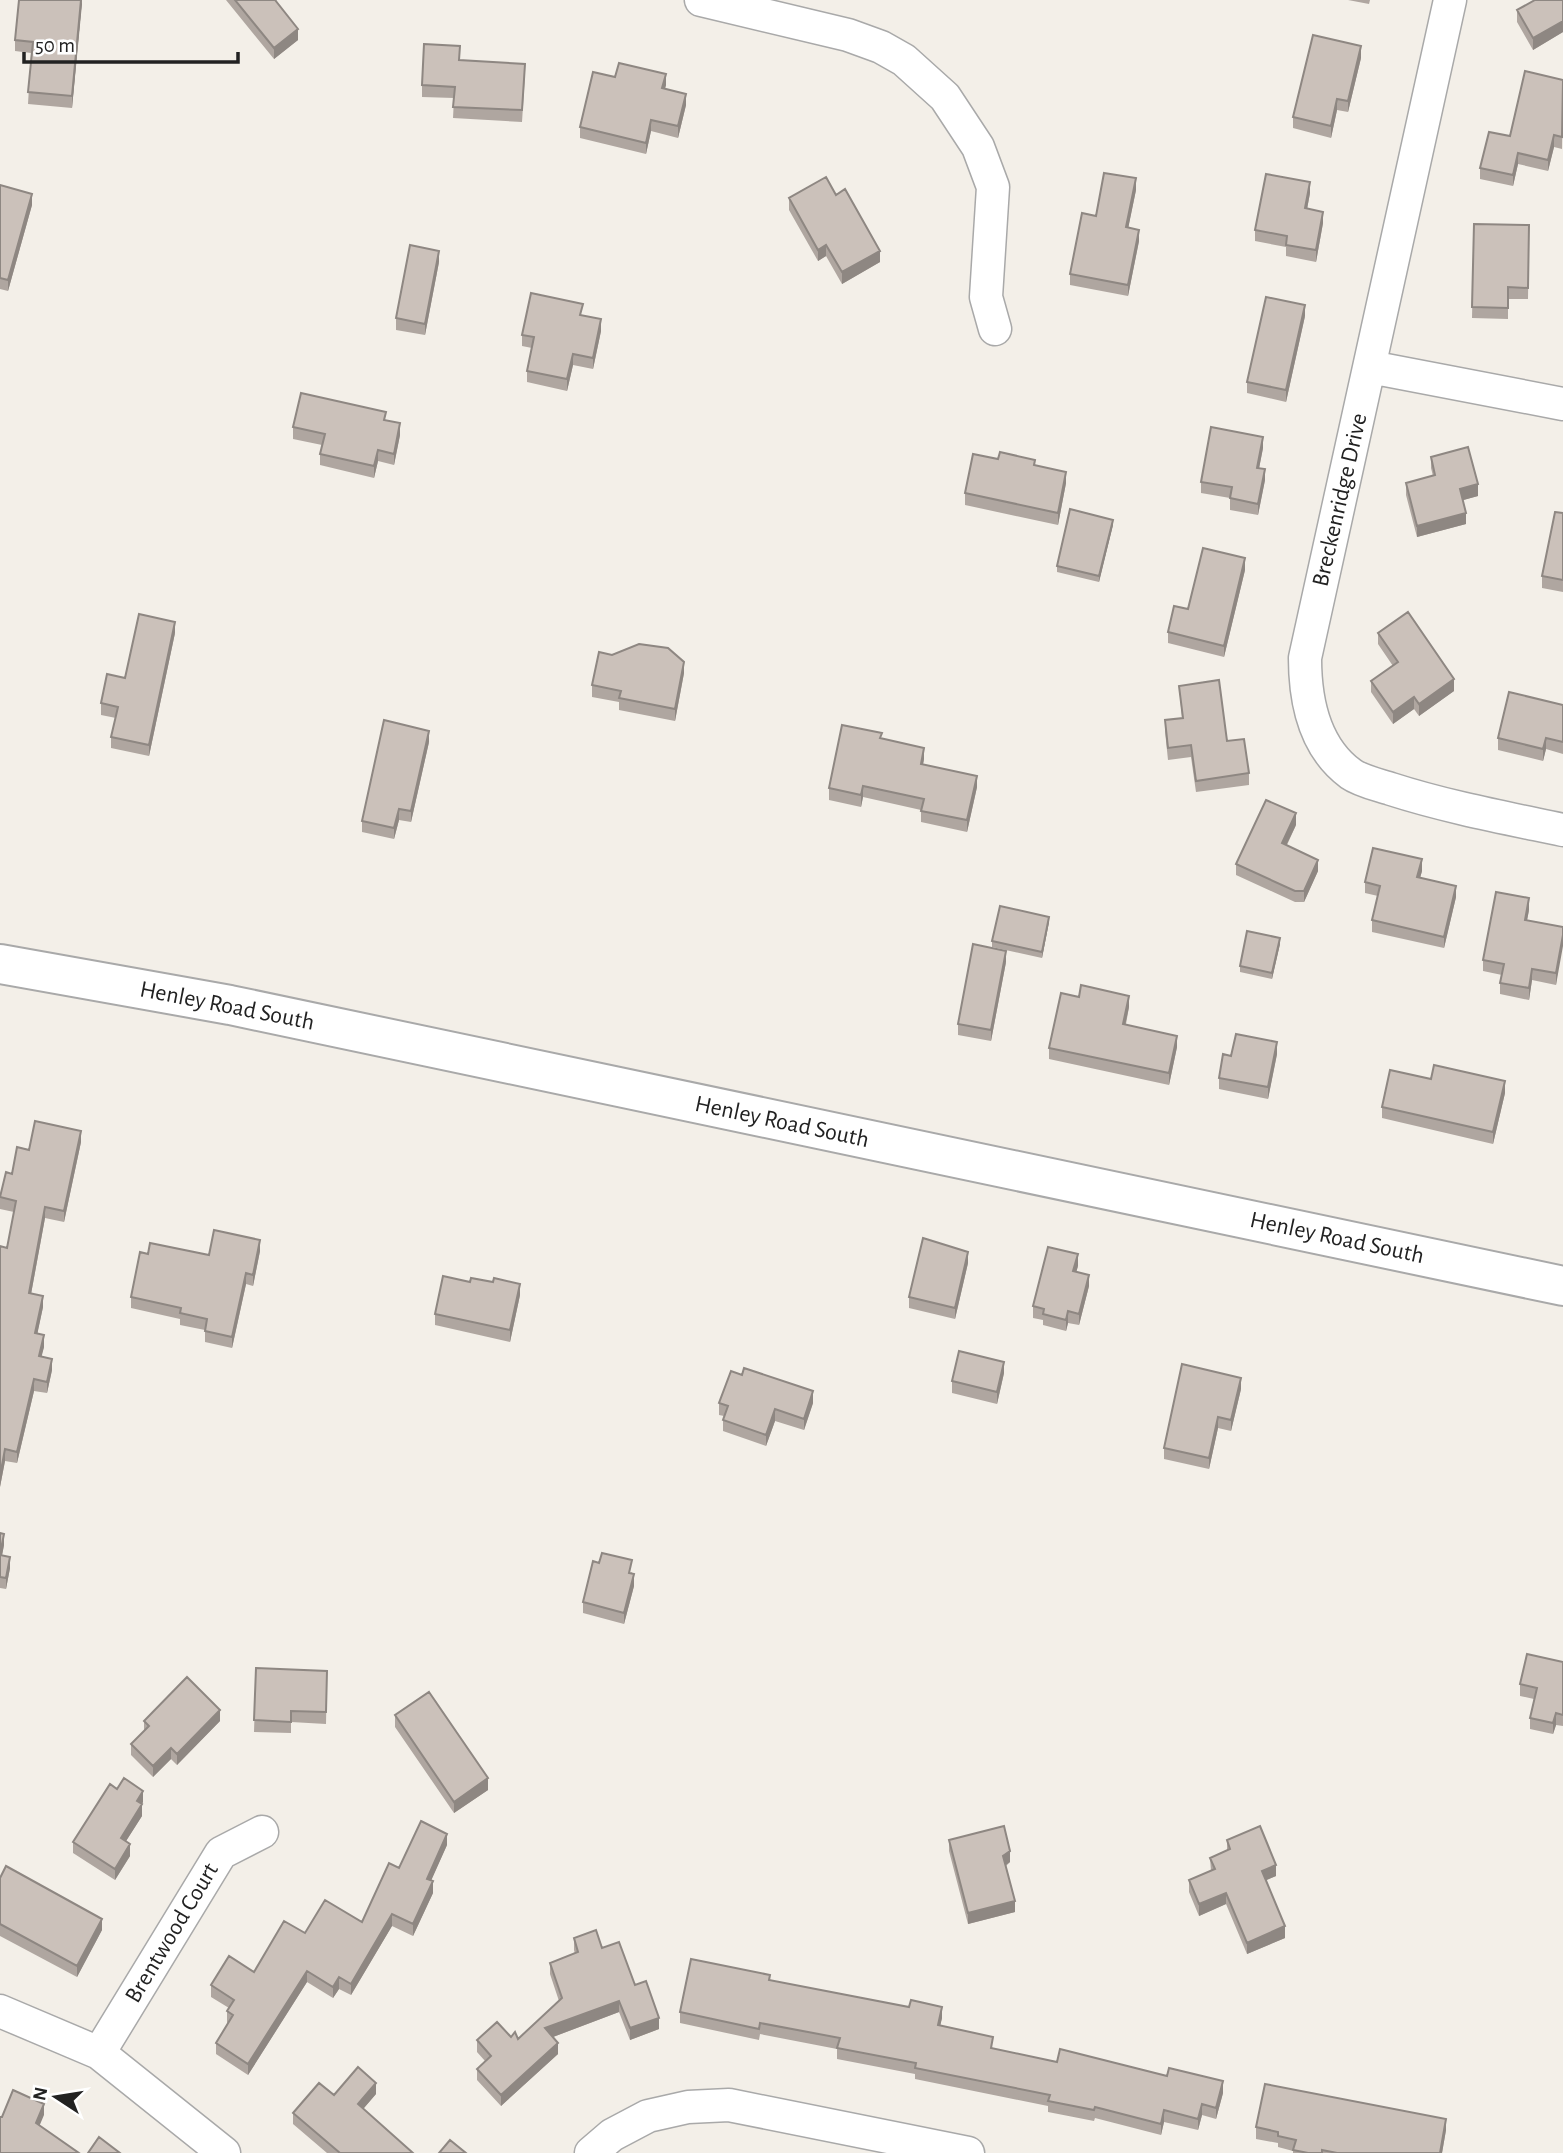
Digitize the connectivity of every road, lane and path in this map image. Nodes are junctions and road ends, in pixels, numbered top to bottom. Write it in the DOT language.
graph roads {
  1 [pos="701,0"];
  2 [pos="1450,0"];
  3 [pos="995,329"];
  4 [pos="1370,367"];
  5 [pos="1563,404"];
  6 [pos="1563,830"];
  7 [pos="0,964"];
  8 [pos="1563,1286"];
  9 [pos="262,1832"];
  10 [pos="0,2011"];
  11 [pos="99,2053"];
  12 [pos="224,2153"];
  13 [pos="592,2153"];
  14 [pos="968,2153"];
  1 -- 3 [label="street"];
  2 -- 4 [label="street, Breckenridge Drive"];
  4 -- 5 [label="street"];
  4 -- 6 [label="street, Breckenridge Drive"];
  7 -- 8 [label="street, Henley Road South"];
  9 -- 11 [label="street, Brentwood Court"];
  10 -- 11 [label="street"];
  11 -- 12 [label="street"];
  13 -- 14 [label="street"];
}
